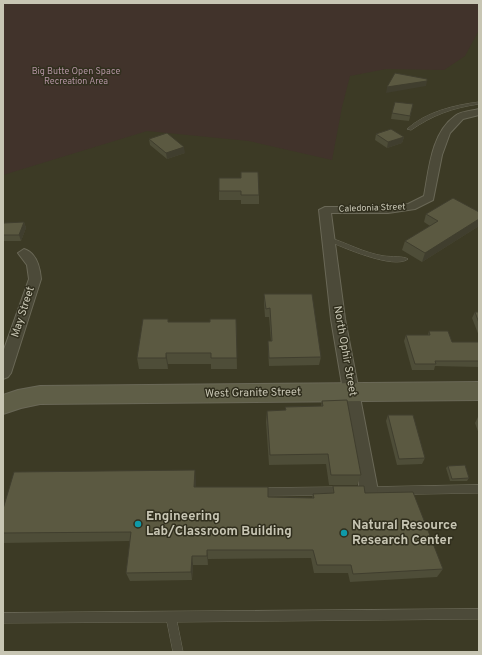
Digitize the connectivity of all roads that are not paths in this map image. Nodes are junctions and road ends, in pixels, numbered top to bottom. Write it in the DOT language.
graph roads {
  1 [pos="479,103"];
  2 [pos="479,112"];
  3 [pos="409,129"];
  4 [pos="325,210"];
  5 [pos="328,239"];
  6 [pos="24,253"];
  7 [pos="405,259"];
  8 [pos="3,373"];
  9 [pos="479,391"];
  10 [pos="352,392"];
  11 [pos="12,399"];
  12 [pos="479,489"];
  13 [pos="361,491"];
  14 [pos="249,492"];
  15 [pos="479,614"];
  16 [pos="171,617"];
  17 [pos="3,618"];
  18 [pos="178,652"];
  1 -- 3 [label="lane"];
  2 -- 4 [label="street, Caledonia Street"];
  4 -- 5 [label="street, North Ophir Street"];
  5 -- 7 [label="lane"];
  5 -- 10 [label="street, North Ophir Street"];
  6 -- 8 [label="street, May Street"];
  9 -- 10 [label="street, West Granite Street"];
  10 -- 11 [label="street, West Granite Street"];
  10 -- 13 [label="street, North Ophir Street"];
  12 -- 13 [label="lane"];
  13 -- 14 [label="lane"];
  15 -- 16 [label="lane"];
  16 -- 17 [label="lane"];
  16 -- 18 [label="lane"];
}
